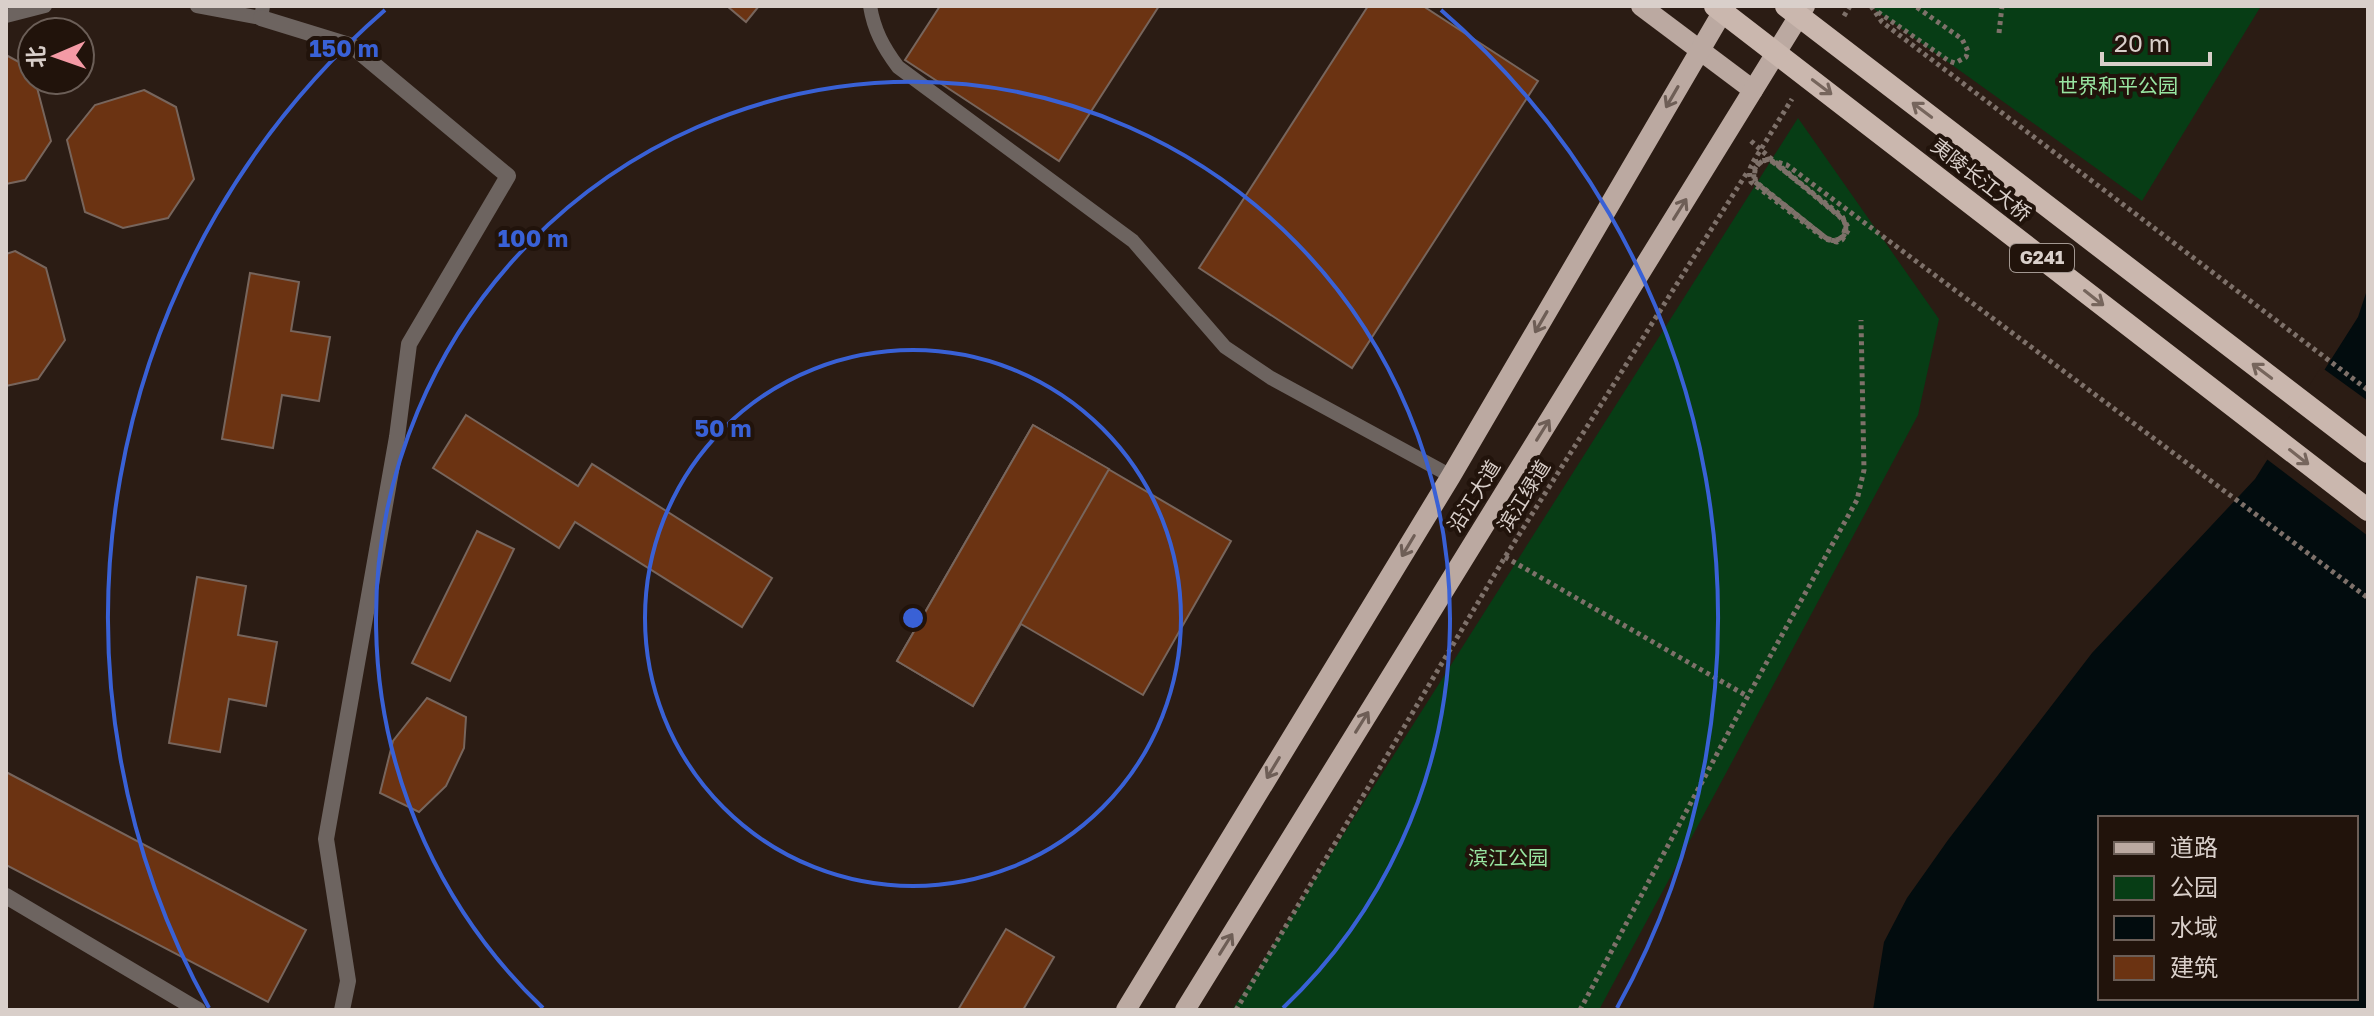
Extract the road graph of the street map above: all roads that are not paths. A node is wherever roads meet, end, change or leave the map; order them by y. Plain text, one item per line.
1 (45, 6) edge
2 (197, 6) edge
3 (870, 6) edge
4 (1641, 6) edge
5 (1715, 6) edge
6 (1726, 6) edge
7 (1786, 6) edge
8 (1805, 6) edge
9 (262, 12) edge
10 (6, 16) edge
11 (1699, 50) junction
12 (1753, 90) junction
13 (2368, 452) edge
14 (1451, 476) junction
15 (2368, 510) edge
16 (6, 896) edge
17 (198, 1010) edge
18 (342, 1010) edge
19 (1126, 1010) edge
20 (1185, 1010) edge

1 - 10 lane
2 - 9 lane
3 - 14 lane
4 - 11 main road
5 -> 15 highway, 夷陵长江大桥 / G241
6 - 11 main road, 沿江大道
13 -> 7 highway, 夷陵长江大桥 / G241
8 - 12 main road, 沿江大道
9 - 18 street
11 - 12 main road
11 -> 14 main road, 沿江大道
20 -> 12 main road, 沿江大道
14 -> 19 main road, 沿江大道
16 - 17 street

